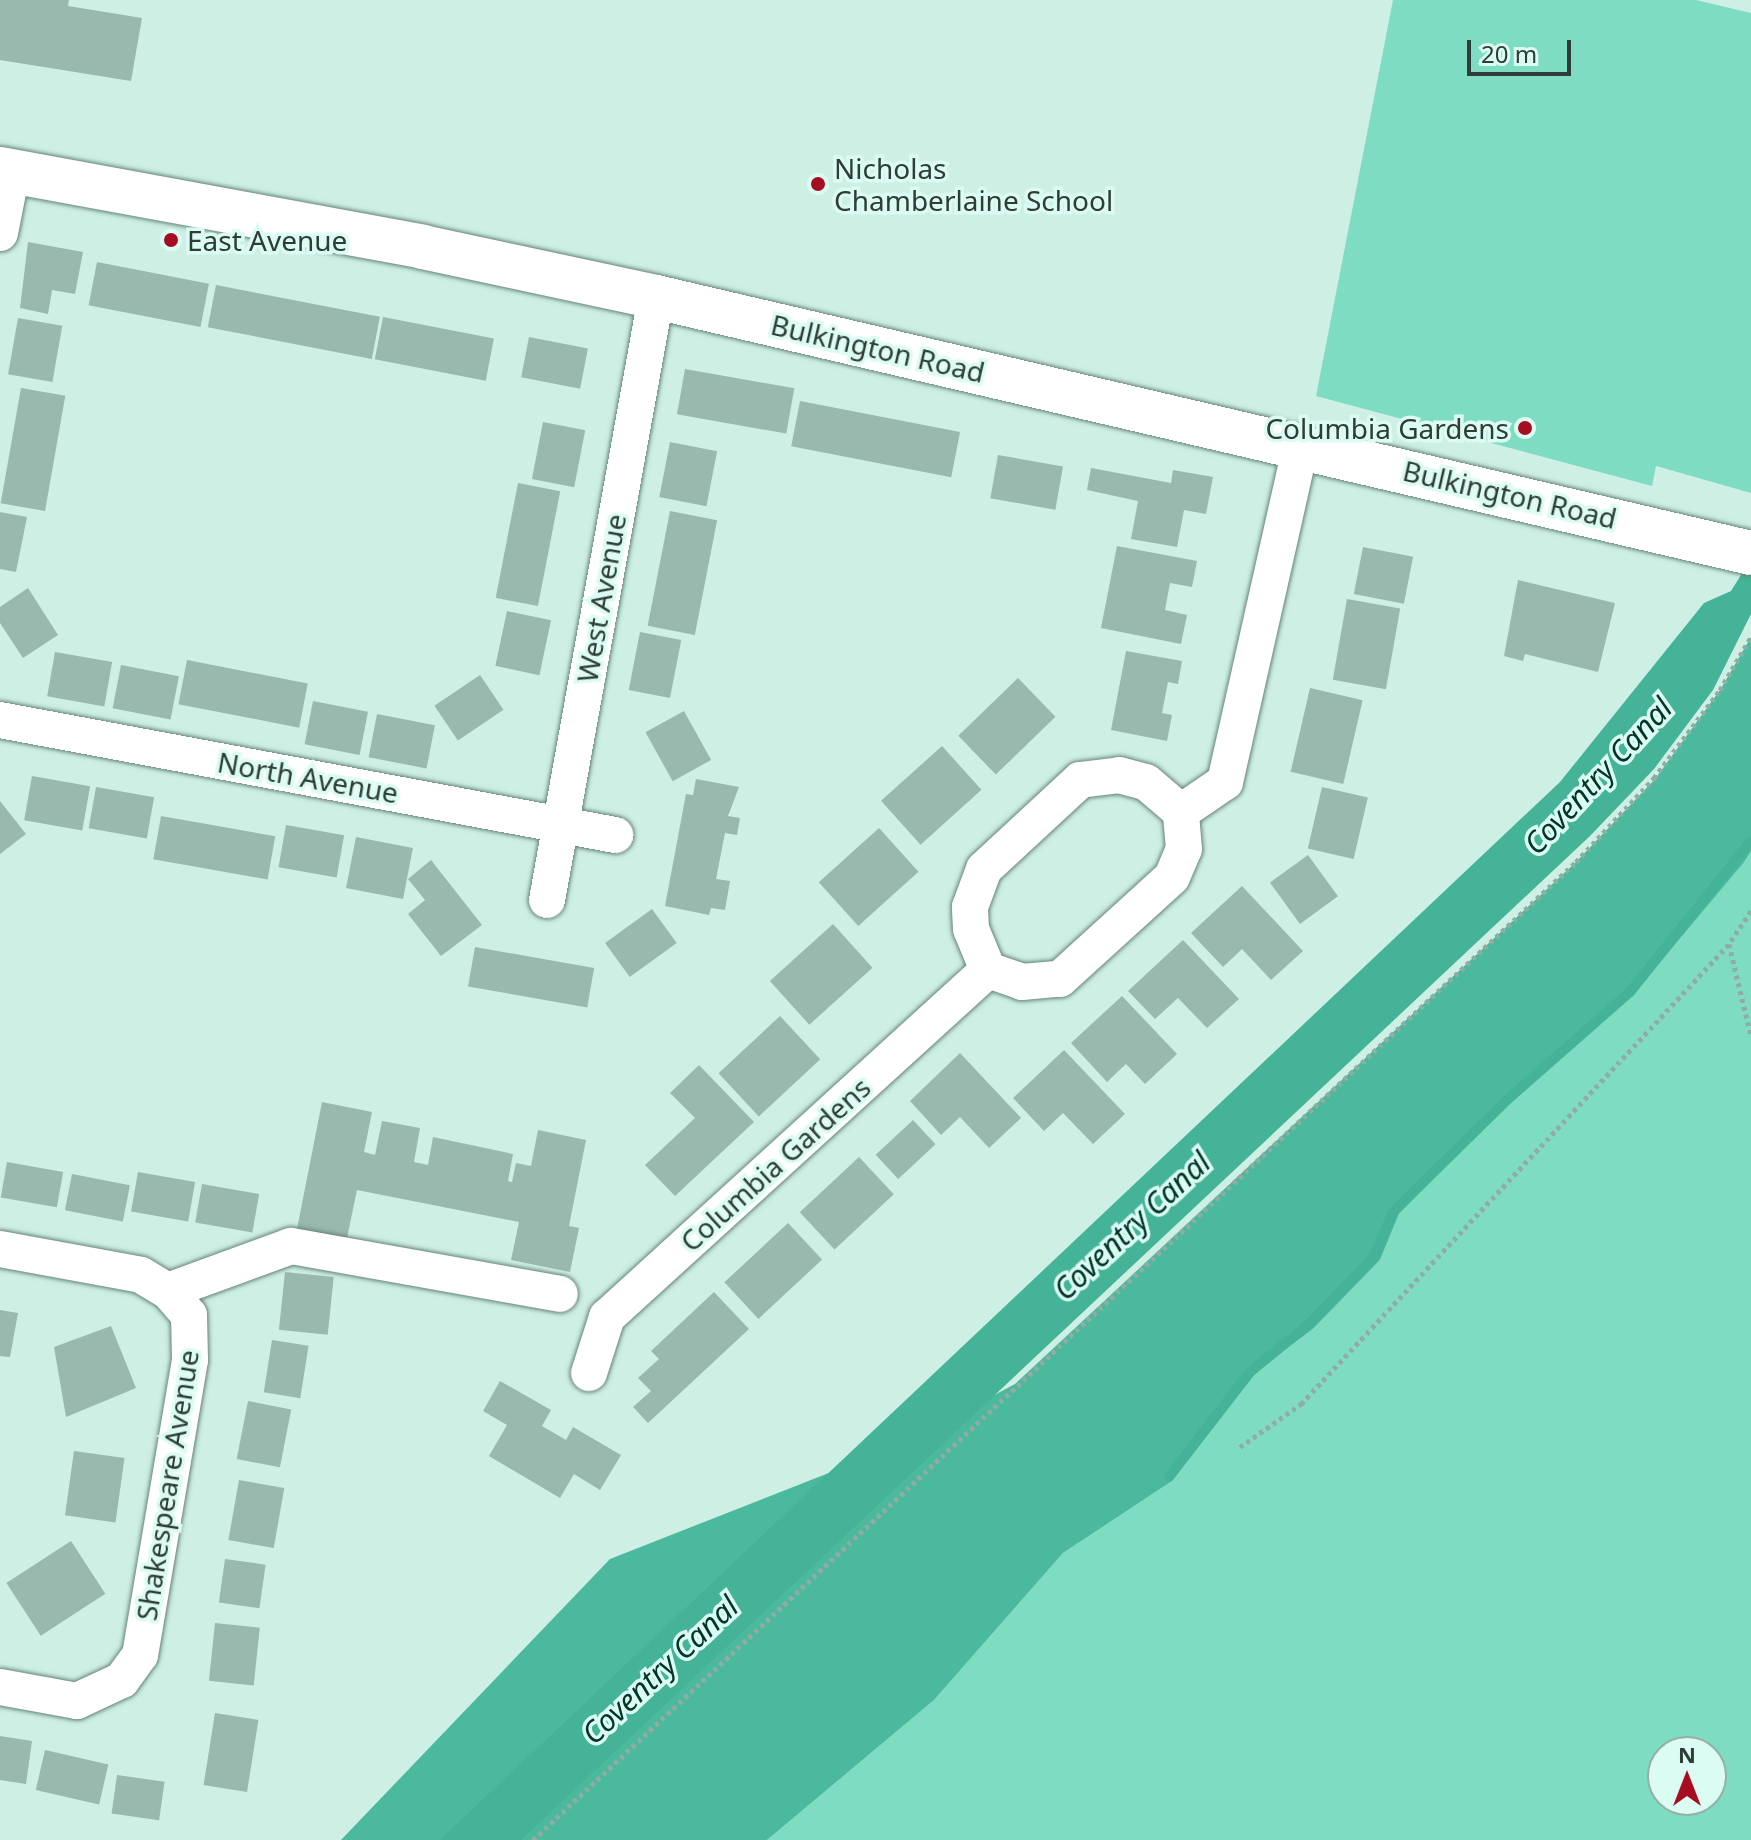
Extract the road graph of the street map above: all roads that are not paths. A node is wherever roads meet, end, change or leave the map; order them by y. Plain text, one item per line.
1 (6, 171) edge
2 (0, 233) edge
3 (656, 297) junction
4 (1301, 444) junction
5 (1733, 548) edge
6 (0, 720) edge
7 (1181, 812) junction
8 (561, 823) junction
9 (615, 835) dead end
10 (547, 900) dead end
11 (988, 970) junction
12 (0, 1249) edge
13 (168, 1291) junction
14 (560, 1294) dead end
15 (589, 1373) dead end
16 (0, 1687) edge

1 - 2 street
1 - 3 main road, Bulkington Road
3 - 4 main road, Bulkington Road
3 - 8 street, West Avenue
4 - 5 main road, Bulkington Road
4 - 7 street
6 - 8 street, North Avenue
7 - 11 street
7 - 11 street
8 - 9 street, North Avenue
8 - 10 street, West Avenue
11 - 15 street, Columbia Gardens
12 - 13 street
13 - 14 street
13 - 16 street, Shakespeare Avenue

